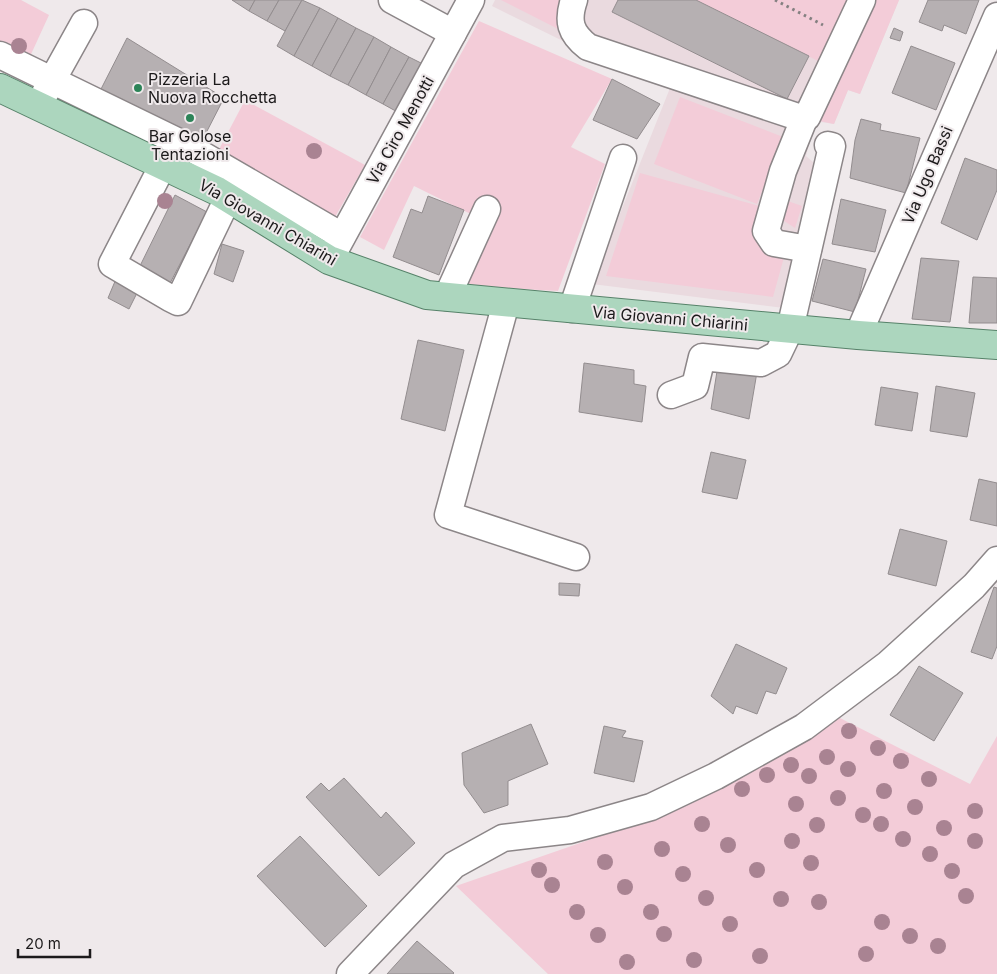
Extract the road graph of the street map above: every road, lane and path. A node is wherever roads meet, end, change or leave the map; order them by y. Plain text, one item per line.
1 (392, 0) edge
2 (471, 0) edge
3 (574, 0) edge
4 (775, 0) edge
5 (862, 0) edge
6 (997, 16) edge
7 (84, 24) dead end
8 (453, 33) junction
9 (845, 36) junction
10 (0, 55) edge
11 (53, 80) junction
12 (0, 88) edge
13 (38, 106) junction
14 (804, 119) junction
15 (828, 145) dead end
16 (624, 158) dead end
17 (163, 165) junction
18 (228, 198) junction
19 (487, 209) dead end
20 (342, 236) junction
21 (808, 249) junction
22 (329, 260) junction
23 (447, 297) junction
24 (506, 302) junction
25 (572, 309) junction
26 (790, 329) junction
27 (858, 335) junction
28 (997, 345) edge
29 (671, 395) dead end
30 (576, 557) dead end
31 (997, 560) edge
32 (350, 974) edge

1 - 8 street
2 - 8 street, Via Ciro Menotti
3 - 14 street
4 - 9 path
5 - 9 street
6 - 27 street, Via Ugo Bassi
7 - 11 street
8 - 20 street, Via Ciro Menotti
9 - 14 street
10 - 11 street
11 - 13 street
11 - 20 street
12 - 13 main road, Via Giovanni Chiarini
13 - 17 main road, Via Giovanni Chiarini
14 - 21 street
15 - 21 street
16 - 25 street
17 - 18 main road, Via Giovanni Chiarini
17 - 18 street
18 - 22 main road, Via Giovanni Chiarini
19 - 23 street
20 - 22 street, Via Ciro Menotti
21 - 26 street
22 - 23 main road, Via Giovanni Chiarini
23 - 24 main road, Via Giovanni Chiarini
24 - 25 main road, Via Giovanni Chiarini
24 - 30 street
25 - 26 main road, Via Giovanni Chiarini
26 - 27 main road, Via Giovanni Chiarini
26 - 29 street
27 - 28 main road, Via Giovanni Chiarini
31 - 32 street

